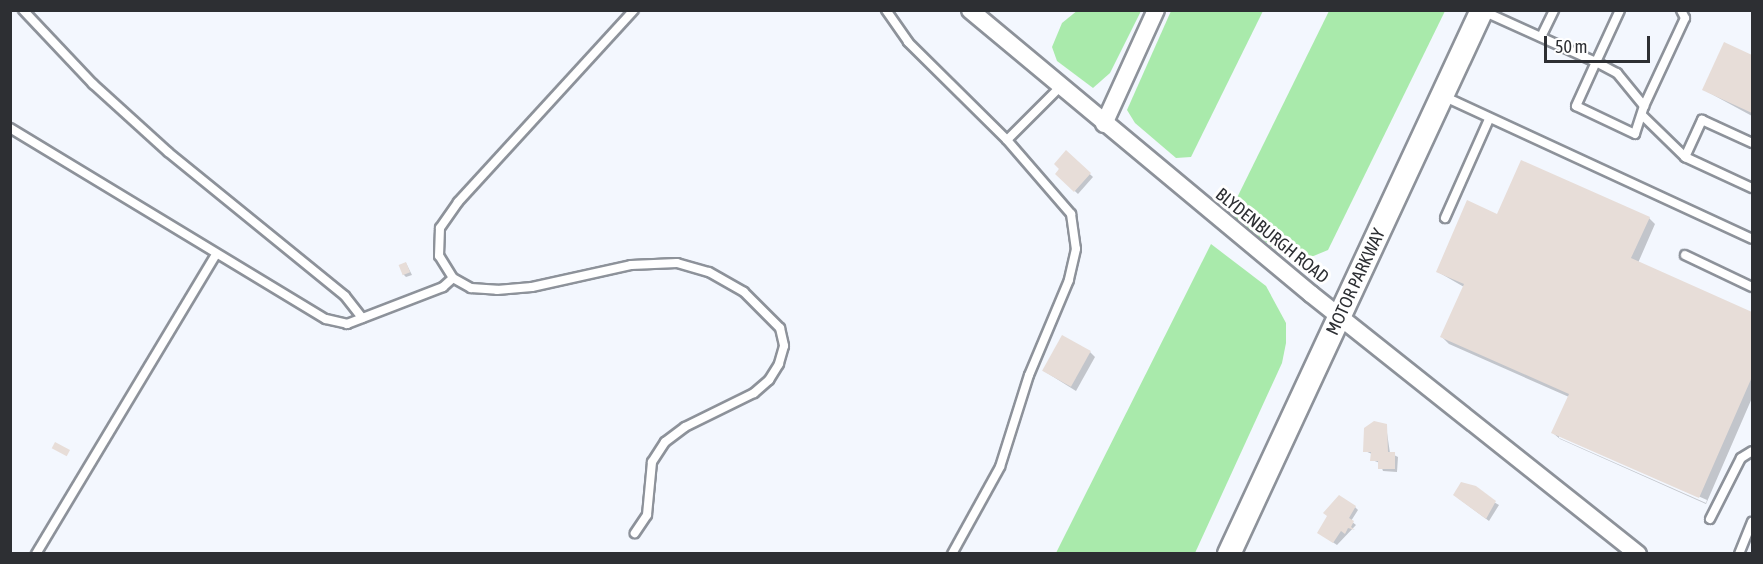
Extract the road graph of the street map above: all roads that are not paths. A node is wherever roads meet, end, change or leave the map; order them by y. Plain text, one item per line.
1 (23, 10) edge
2 (633, 10) edge
3 (886, 10) edge
4 (970, 10) edge
5 (1156, 10) edge
6 (1482, 10) edge
7 (1554, 10) edge
8 (1620, 10) edge
9 (1682, 10) edge
10 (1541, 37) junction
11 (1596, 62) junction
12 (1060, 87) junction
13 (1443, 96) junction
14 (1644, 106) junction
15 (1643, 116) junction
16 (1488, 119) junction
17 (1104, 124) junction
18 (10, 128) edge
19 (1007, 140) junction
20 (1752, 143) edge
21 (1685, 157) junction
22 (1752, 188) edge
23 (1445, 218) dead end
24 (1752, 239) edge
25 (216, 254) junction
26 (1684, 255) dead end
27 (453, 278) junction
28 (1752, 287) edge
29 (1340, 315) junction
30 (362, 318) junction
31 (1752, 451) edge
32 (1710, 519) dead end
33 (1752, 521) edge
34 (635, 532) dead end
35 (1620, 548) edge
36 (36, 554) edge
37 (952, 554) edge
38 (1229, 554) edge
39 (1638, 554) edge
40 (1739, 554) edge

1 - 30 lane
2 - 27 lane
3 - 19 lane
4 - 12 street, BLYDENBURGH ROAD
5 - 17 street
6 - 10 lane
6 - 13 main road, MOTOR PARKWAY
7 - 10 lane
8 - 11 lane
9 - 14 lane
10 - 11 lane
11 - 14 lane
11 - 15 lane
12 - 17 street, BLYDENBURGH ROAD
12 - 19 lane
13 - 16 lane
13 - 29 main road, MOTOR PARKWAY
14 - 15 lane
15 - 21 lane
16 - 23 lane
16 - 24 lane
17 - 29 street, BLYDENBURGH ROAD
18 - 25 lane
19 - 37 lane
20 - 21 lane
21 - 22 lane
25 - 30 lane
25 - 36 lane
26 - 28 lane
27 - 30 lane
27 - 34 lane
29 - 35 street, BLYDENBURGH ROAD
29 - 38 main road, MOTOR PARKWAY
31 - 32 lane
33 - 40 lane
35 - 39 street, BLYDENBURGH ROAD

